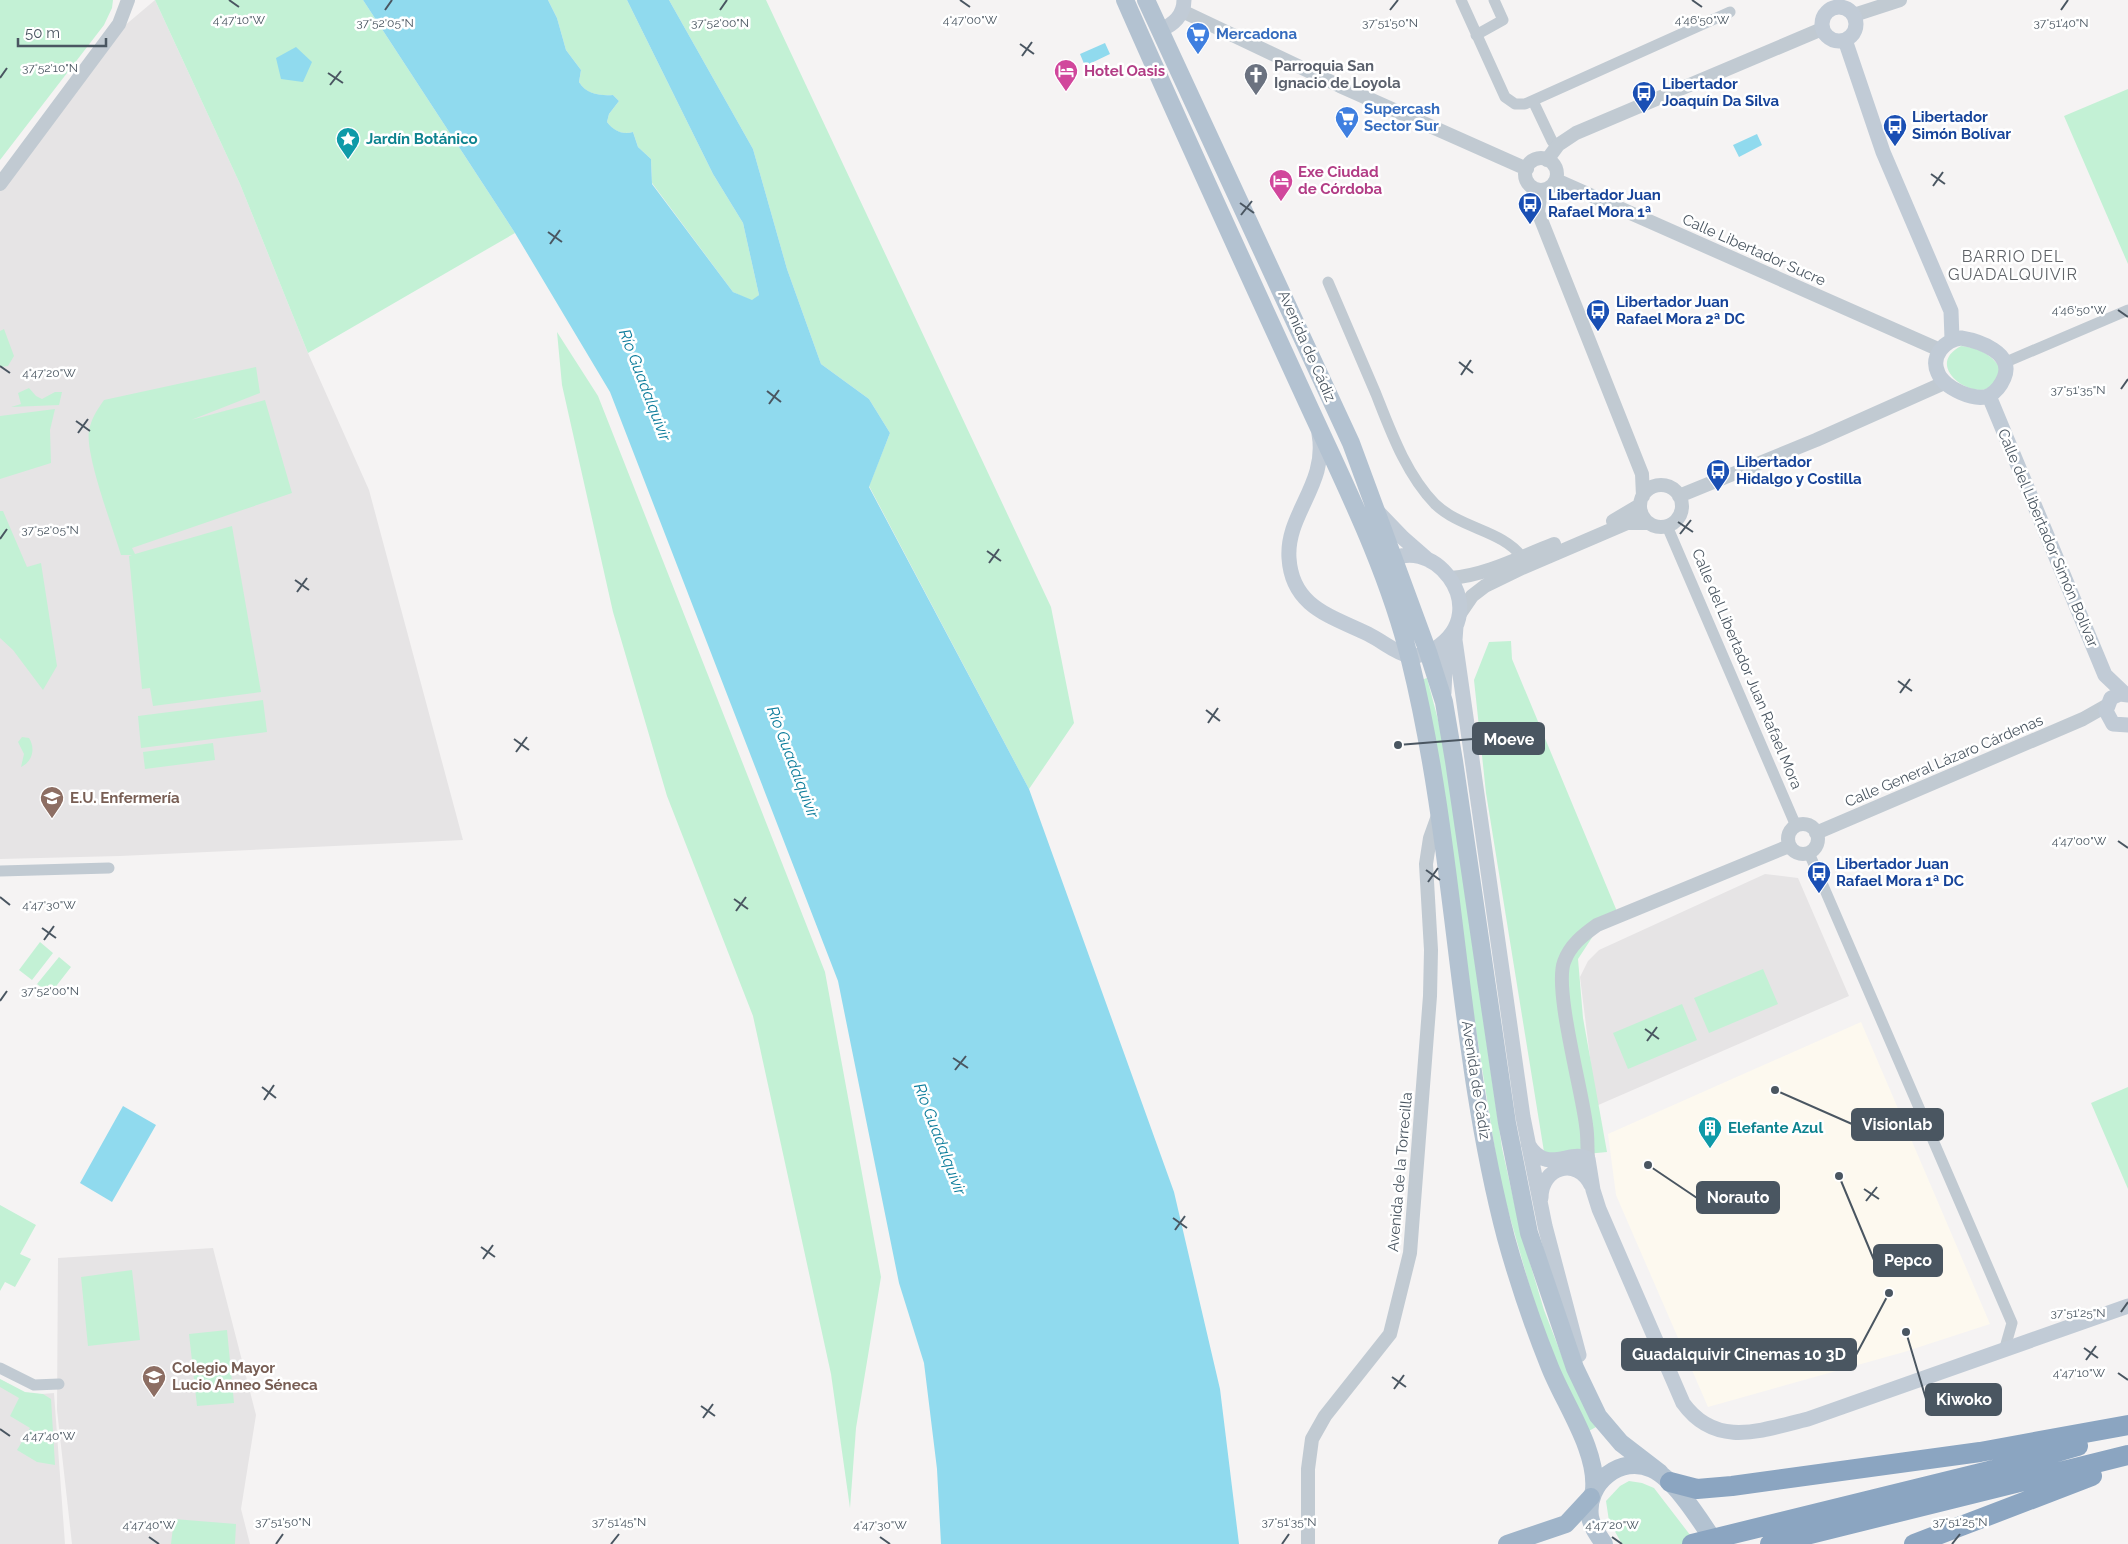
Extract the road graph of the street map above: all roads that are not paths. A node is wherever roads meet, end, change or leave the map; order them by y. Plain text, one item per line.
1 (128, 0) edge
2 (1125, 0) edge
3 (1135, 0) edge
4 (1146, 0) edge
5 (1461, 0) edge
6 (1494, 0) edge
7 (1900, 0) edge
8 (1825, 5) edge
9 (1183, 6) edge
10 (1730, 12) dead end
11 (1854, 15) junction
12 (1822, 28) junction
13 (1160, 30) junction
14 (1476, 34) junction
15 (1845, 40) junction
16 (1533, 101) junction
17 (1557, 146) junction
18 (1547, 160) junction
19 (1526, 169) junction
20 (1556, 180) junction
21 (0, 184) edge
22 (1541, 190) junction
23 (1328, 282) dead end
24 (2128, 310) edge
25 (1952, 339) junction
26 (1940, 350) junction
27 (2006, 362) junction
28 (1944, 383) junction
29 (1988, 396) junction
30 (1318, 426) junction
31 (1642, 474) junction
32 (1660, 485) junction
33 (1679, 496) junction
34 (1641, 500) junction
35 (1377, 511) junction
36 (1649, 523) junction
37 (1667, 526) junction
38 (1522, 557) junction
39 (1395, 558) junction
40 (1428, 560) junction
41 (1382, 571) junction
42 (1451, 578) junction
43 (1457, 620) junction
44 (1446, 640) junction
45 (1428, 652) junction
46 (1410, 657) junction
47 (2108, 678) junction
48 (2127, 694) edge
49 (1444, 702) junction
50 (2116, 719) edge
51 (1439, 813) junction
52 (1796, 826) junction
53 (1816, 833) junction
54 (1789, 846) junction
55 (1809, 853) junction
56 (1468, 864) junction
57 (108, 868) dead end
58 (0, 871) edge
59 (1497, 934) junction
60 (1584, 1115) junction
61 (1528, 1144) junction
62 (1588, 1160) junction
63 (1570, 1163) junction
64 (1593, 1190) junction
65 (1541, 1207) junction
66 (2128, 1306) edge
67 (2004, 1351) junction
68 (0, 1368) edge
69 (59, 1384) dead end
70 (1598, 1416) junction
71 (2128, 1425) edge
72 (2128, 1431) edge
73 (2128, 1456) edge
74 (2128, 1463) edge
75 (1665, 1477) junction
76 (1593, 1493) junction
77 (1308, 1544) edge
78 (1507, 1544) edge
79 (1604, 1544) edge
80 (1692, 1544) edge
81 (1716, 1544) edge
82 (1770, 1544) edge
83 (1914, 1544) edge

1 - 21 street
2 - 30 main road, Avenida de Cádiz
3 - 13 main road
4 - 13 main road, Avenida de Cádiz
5 - 14 street
6 - 14 street
7 - 11 street
8 - 11 main road
8 - 12 main road
9 - 13 main road
9 - 19 street
10 - 16 street
11 - 15 main road
12 - 15 main road
12 - 17 street
13 - 35 main road, Avenida de Cádiz
14 - 16 street
15 - 25 main road
16 - 17 street
17 - 18 street
18 - 19 street
18 - 20 street
19 - 22 street
20 - 22 street
20 - 26 street, Calle Libertador Sucre
22 - 31 street
23 - 38 street
24 - 27 street
25 - 26 main road
25 - 27 main road
26 - 28 main road
27 - 29 main road
28 - 29 main road
28 - 33 street
29 - 47 main road, Calle del Libertador Simón Bolivar
30 - 41 main road, Avenida de Cádiz
30 - 46 main road, Avenida de Cádiz
31 - 32 street
31 - 34 street
32 - 33 street
32 - 34 street
33 - 37 street
34 - 36 street
34 - 38 street
35 - 39 main road, Avenida de Cádiz
35 - 40 main road
36 - 37 street
36 - 43 street
37 - 52 street, Calle del Libertador Juan Rafael Mora
38 - 42 street
39 - 40 main road
39 - 41 main road
39 - 45 main road, Avenida de Cádiz
40 - 42 main road
41 - 46 main road, Avenida de Cádiz
42 - 43 main road, Avenida de Cádiz
43 - 44 main road
43 - 59 main road, Avenida de Cádiz
44 - 45 main road
44 - 49 main road, Avenida de Cádiz
45 - 46 main road
45 - 49 main road, Avenida de Cádiz
46 - 51 main road, Avenida de Cádiz
47 - 48 main road, Calle del Libertador Simón Bolivar
47 - 50 main road, Calle del Libertador Simón Bolivar
48 - 50 main road
49 - 56 main road, Avenida de Cádiz
50 - 53 street, Calle General Lázaro Cárdenas
51 - 76 main road, Avenida de Cádiz
51 - 77 street, Avenida de la Torrecilla
52 - 53 street
52 - 54 street
53 - 55 street
54 - 55 street
54 - 60 street
55 - 67 street
56 - 59 main road, Avenida de Cádiz
56 - 70 main road, Avenida de Cádiz
57 - 58 street
59 - 61 main road, Avenida de Cádiz
60 - 62 street
60 - 63 street
61 - 63 main road
61 - 65 main road, Avenida de Cádiz
62 - 63 main road
62 - 64 main road
63 - 64 main road
63 - 65 main road
64 - 67 main road
65 - 70 main road, Avenida de Cádiz
66 - 67 main road
68 - 69 street
70 - 75 main road, Avenida de Cádiz
71 - 75 highway
72 - 80 highway
73 - 82 highway
74 - 83 highway
75 - 76 main road
75 - 81 main road, Avenida de Cádiz
76 - 78 highway
76 - 79 main road, Avenida de Cádiz

